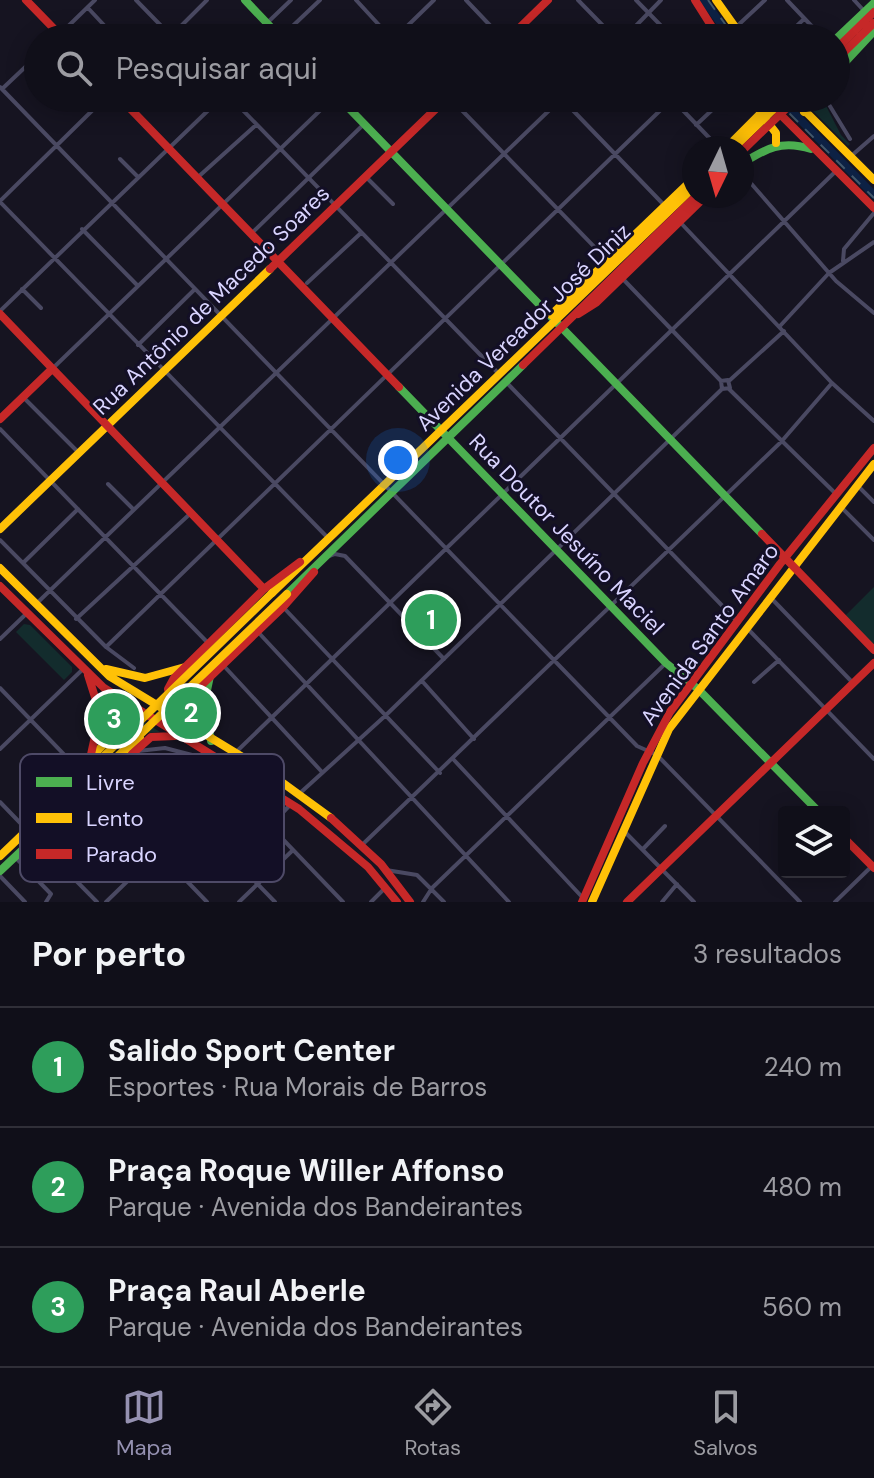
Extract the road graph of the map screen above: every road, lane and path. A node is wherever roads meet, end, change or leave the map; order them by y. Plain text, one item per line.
1 (95, 0) edge
2 (136, 0) edge
3 (207, 0) edge
4 (245, 0) edge
5 (291, 0) edge
6 (320, 0) edge
7 (356, 0) edge
8 (434, 0) edge
9 (466, 0) edge
10 (548, 0) edge
11 (578, 0) edge
12 (636, 0) edge
13 (661, 0) edge
14 (695, 0) edge
15 (716, 0) edge
16 (765, 0) edge
17 (787, 0) edge
18 (854, 0) edge
19 (32, 2) edge
20 (874, 3) edge
21 (88, 8) junction
22 (649, 13) junction
23 (871, 16) edge
24 (804, 19) junction
25 (267, 23) joint
26 (49, 24) edge
27 (72, 24) edge
28 (103, 24) edge
29 (159, 24) edge
30 (184, 24) edge
31 (295, 24) edge
32 (379, 24) edge
33 (408, 24) edge
34 (489, 24) edge
35 (523, 24) edge
36 (601, 24) edge
37 (638, 24) edge
38 (660, 24) edge
39 (710, 24) edge
40 (732, 24) edge
41 (739, 24) edge
42 (799, 24) edge
43 (809, 24) edge
44 (850, 30) edge
45 (866, 30) edge
46 (850, 46) edge
47 (850, 52) edge
48 (24, 68) edge
49 (1, 89) edge
50 (91, 112) edge
51 (133, 112) edge
52 (206, 112) edge
53 (244, 112) edge
54 (320, 112) edge
55 (351, 112) edge
56 (433, 112) edge
57 (462, 112) edge
58 (546, 112) edge
59 (574, 112) edge
60 (658, 112) edge
61 (684, 112) edge
62 (710, 112) edge
63 (762, 112) edge
64 (771, 112) edge
65 (778, 112) edge
66 (780, 112) edge
67 (804, 112) edge
68 (834, 112) edge
69 (760, 116) junction
70 (364, 124) junction
71 (256, 125) junction
72 (696, 125) junction
73 (707, 136) edge
74 (739, 136) edge
75 (746, 136) edge
76 (874, 136) edge
77 (754, 139) edge
78 (850, 139) dead end
79 (776, 143) junction
80 (57, 146) junction
81 (168, 148) junction
82 (279, 149) junction
83 (814, 150) junction
84 (391, 152) junction
85 (504, 153) junction
86 (615, 155) junction
87 (754, 157) edge
88 (850, 157) junction
89 (120, 159) dead end
90 (836, 171) junction
91 (365, 176) junction
92 (138, 177) junction
93 (197, 178) junction
94 (307, 178) junction
95 (874, 180) edge
96 (754, 187) edge
97 (682, 190) edge
98 (682, 199) edge
99 (112, 201) junction
100 (0, 202) edge
101 (222, 204) junction
102 (393, 204) dead end
103 (334, 206) junction
104 (665, 206) junction
105 (447, 208) junction
106 (684, 208) edge
107 (693, 208) edge
108 (557, 210) junction
109 (874, 210) edge
110 (679, 221) junction
111 (784, 221) junction
112 (868, 222) junction
113 (874, 227) edge
114 (82, 229) junction
115 (361, 233) junction
116 (251, 234) junction
117 (874, 242) edge
118 (53, 257) junction
119 (167, 258) junction
120 (277, 261) junction
121 (608, 261) junction
122 (843, 261) junction
123 (391, 264) junction
124 (502, 265) junction
125 (729, 273) junction
126 (829, 273) junction
127 (622, 277) junction
128 (307, 283) dead end
129 (138, 286) junction
130 (22, 289) junction
131 (194, 290) junction
132 (41, 308) dead end
133 (0, 312) edge
134 (874, 313) edge
135 (108, 314) junction
136 (578, 314) junction
137 (219, 316) junction
138 (333, 319) junction
139 (444, 320) junction
140 (557, 322) junction
141 (672, 327) junction
142 (782, 328) junction
143 (138, 345) junction
144 (52, 369) junction
145 (163, 371) junction
146 (386, 373) junction
147 (277, 374) junction
148 (499, 374) junction
149 (721, 381) junction
150 (729, 381) junction
151 (615, 382) junction
152 (507, 383) junction
153 (832, 383) junction
154 (722, 389) junction
155 (729, 389) junction
156 (23, 397) junction
157 (0, 419) edge
158 (874, 421) edge
159 (107, 426) junction
160 (220, 427) junction
161 (329, 428) junction
162 (0, 429) edge
163 (441, 430) junction
164 (559, 437) junction
165 (450, 439) junction
166 (669, 439) junction
167 (781, 442) junction
168 (874, 448) edge
169 (79, 453) junction
170 (874, 464) edge
171 (51, 481) junction
172 (163, 481) junction
173 (108, 484) dead end
174 (274, 485) junction
175 (385, 485) junction
176 (857, 485) junction
177 (393, 493) junction
178 (502, 493) junction
179 (614, 494) junction
180 (836, 494) junction
181 (726, 496) junction
182 (874, 502) edge
183 (840, 506) junction
184 (78, 509) junction
185 (133, 509) junction
186 (192, 512) junction
187 (0, 529) edge
188 (104, 537) junction
189 (328, 539) junction
190 (0, 540) edge
191 (218, 540) junction
192 (874, 540) edge
193 (446, 546) junction
194 (557, 549) junction
195 (668, 551) junction
196 (786, 558) junction
197 (322, 561) junction
198 (23, 563) junction
199 (132, 567) junction
200 (794, 567) junction
201 (0, 568) edge
202 (0, 586) edge
203 (49, 591) junction
204 (268, 591) junction
205 (160, 594) junction
206 (771, 598) junction
207 (388, 602) junction
208 (36, 604) junction
209 (500, 604) junction
210 (612, 606) junction
211 (283, 607) junction
212 (28, 613) junction
213 (76, 619) junction
214 (737, 621) junction
215 (747, 628) junction
216 (258, 632) junction
217 (0, 639) edge
218 (208, 643) junction
219 (106, 647) junction
220 (874, 650) edge
221 (88, 659) junction
222 (444, 659) junction
223 (332, 660) junction
224 (779, 660) junction
225 (555, 661) junction
226 (666, 663) junction
227 (874, 663) edge
228 (223, 665) junction
229 (185, 667) junction
230 (134, 668) dead end
231 (85, 671) junction
232 (210, 676) junction
233 (422, 681) junction
234 (754, 682) dead end
235 (307, 683) junction
236 (853, 683) junction
237 (0, 688) edge
238 (690, 688) junction
239 (826, 710) junction
240 (271, 716) junction
241 (385, 716) junction
242 (609, 717) junction
243 (31, 720) junction
244 (181, 737) junction
245 (474, 739) junction
246 (359, 740) junction
247 (211, 741) junction
248 (0, 749) edge
249 (134, 753) junction
250 (64, 754) edge
251 (91, 754) edge
252 (95, 754) edge
253 (111, 754) edge
254 (115, 754) edge
255 (187, 754) edge
256 (208, 754) edge
257 (234, 754) joint
258 (652, 754) junction
259 (874, 759) edge
260 (454, 760) junction
261 (772, 762) junction
262 (322, 773) junction
263 (440, 773) junction
264 (284, 785) edge
265 (298, 794) junction
266 (412, 798) junction
267 (284, 801) edge
268 (0, 802) edge
269 (290, 805) junction
270 (813, 806) edge
271 (284, 811) edge
272 (716, 815) junction
273 (508, 817) junction
274 (20, 823) edge
275 (665, 826) dead end
276 (624, 831) junction
277 (20, 837) edge
278 (284, 841) edge
279 (363, 844) junction
280 (850, 844) edge
281 (643, 849) junction
282 (293, 850) junction
283 (20, 852) edge
284 (0, 856) edge
285 (468, 856) junction
286 (15, 857) junction
287 (284, 859) edge
288 (20, 862) edge
289 (873, 866) edge
290 (661, 868) junction
291 (386, 870) junction
292 (0, 874) edge
293 (39, 882) edge
294 (78, 882) edge
295 (126, 882) edge
296 (188, 882) edge
297 (258, 884) joint
298 (677, 884) junction
299 (432, 888) junction
300 (383, 890) dead end
301 (586, 901) edge
302 (25, 902) edge
303 (46, 902) edge
304 (97, 902) edge
305 (106, 902) edge
306 (207, 902) edge
307 (239, 902) edge
308 (275, 902) edge
309 (343, 902) edge
310 (371, 902) edge
311 (397, 902) edge
312 (410, 902) edge
313 (423, 902) edge
314 (444, 902) edge
315 (509, 902) edge
316 (627, 902) edge
317 (662, 902) edge
318 (694, 902) edge
319 (800, 902) edge
320 (835, 902) edge

1 - 21 street
2 - 29 street
3 - 30 street
4 - 25 main road
5 - 25 street
6 - 31 street
7 - 32 street
8 - 33 street
9 - 34 street
10 - 35 main road
11 - 36 street
12 - 22 street
13 - 22 street
14 - 39 main road
15 - 40 main road
16 - 41 street
17 - 24 street
18 - 23 street
19 - 26 main road
20 - 23 main road
21 - 27 street
21 - 28 street
22 - 37 street
22 - 38 street
23 - 44 main road
23 - 45 main road
24 - 42 street
24 - 43 street
45 - 46 main road
45 - 47 main road
48 - 49 street
49 - 80 street
50 - 80 street
51 - 81 main road, Rua Doutor Jesuíno Maciel
52 - 81 street
53 - 71 street
54 - 82 street
55 - 70 main road
56 - 84 main road, Rua Antônio de Macedo Soares
57 - 85 street
58 - 85 street
59 - 86 street
60 - 86 street
61 - 72 street
62 - 72 street
63 - 69 main road
64 - 75 main road, bridge
65 - 83 main road
66 - 77 main road, bridge
67 - 88 main road
68 - 78 street
69 - 74 main road
69 - 79 main road
70 - 84 main road
70 - 94 street
71 - 82 street
71 - 93 street
72 - 73 street
76 - 88 street
79 - 83 main road
79 - 87 main road
80 - 99 street
80 - 100 street
81 - 92 street
81 - 93 main road, Rua Doutor Jesuíno Maciel
82 - 94 street
82 - 101 street
83 - 90 main road
84 - 91 main road, Rua Antônio de Macedo Soares
84 - 105 main road
85 - 105 street
85 - 108 street
86 - 104 street
86 - 108 street
88 - 95 main road
89 - 92 street
90 - 109 main road
90 - 111 street
91 - 102 street
91 - 103 main road, Rua Antônio de Macedo Soares
92 - 99 street
93 - 101 main road, Rua Doutor Jesuíno Maciel
94 - 103 street
94 - 116 street
96 - 111 street
97 - 104 main road, Avenida Vereador José Diniz
98 - 140 main road, Avenida Vereador José Diniz
99 - 114 street
99 - 119 street
100 - 118 street
101 - 116 main road, Rua Doutor Jesuíno Maciel
101 - 119 street
103 - 115 street
103 - 120 main road, Rua Antônio de Macedo Soares
104 - 121 main road, Avenida Vereador José Diniz
105 - 123 street
105 - 124 main road
106 - 136 main road, Avenida Vereador José Diniz
107 - 110 main road, Avenida Vereador José Diniz
108 - 121 street
108 - 124 street
109 - 112 street
110 - 125 street
110 - 127 main road, Avenida Vereador José Diniz
111 - 125 street
111 - 126 street
112 - 113 street
112 - 122 street
114 - 118 street
114 - 129 street
115 - 123 street
115 - 128 street
116 - 120 main road, Rua Doutor Jesuíno Maciel
117 - 122 street
118 - 130 street
118 - 135 street
119 - 129 street
119 - 131 street
120 - 137 main road, Rua Antônio de Macedo Soares
120 - 138 main road, Rua Doutor Jesuíno Maciel
121 - 140 main road, Avenida Vereador José Diniz
122 - 126 street
123 - 138 street
123 - 139 street
124 - 139 street
124 - 140 main road
125 - 141 street
125 - 142 street
126 - 134 street
126 - 142 street
127 - 136 main road, Avenida Vereador José Diniz
127 - 141 street
129 - 135 street
130 - 132 street
130 - 133 street
131 - 137 street
131 - 143 street
133 - 144 main road
135 - 143 street
135 - 144 street
136 - 140 main road, Avenida Vereador José Diniz
137 - 145 main road, Rua Antônio de Macedo Soares
137 - 147 street
138 - 146 main road, Rua Doutor Jesuíno Maciel
138 - 147 street
139 - 146 street
139 - 148 street
140 - 148 main road, Avenida Vereador José Diniz
140 - 151 main road
140 - 152 main road, Avenida Vereador José Diniz
141 - 149 street
141 - 151 street
142 - 150 street
142 - 153 street
143 - 145 street
144 - 156 main road
144 - 159 main road
145 - 159 main road, Rua Antônio de Macedo Soares
145 - 160 street
146 - 161 street
146 - 163 main road, Rua Doutor Jesuíno Maciel
147 - 160 street
147 - 161 street
148 - 163 main road, Avenida Vereador José Diniz
149 - 150 street
149 - 154 street
150 - 155 street
151 - 164 street
151 - 166 main road
152 - 164 street
152 - 165 main road, Avenida Vereador José Diniz
153 - 158 street
153 - 167 street
154 - 155 street
154 - 166 street
155 - 167 street
156 - 157 main road
156 - 169 street
159 - 169 main road, Rua Antônio de Macedo Soares
159 - 172 main road
160 - 172 street
160 - 174 street
161 - 174 street
161 - 175 street
162 - 171 street
163 - 165 main road, Rua Doutor Jesuíno Maciel
163 - 175 main road, Avenida Vereador José Diniz
164 - 178 street
164 - 179 street
165 - 177 main road, Avenida Vereador José Diniz
165 - 178 main road, Rua Doutor Jesuíno Maciel
166 - 179 street
166 - 181 main road
167 - 180 street
167 - 181 street
168 - 180 main road, Avenida Santo Amaro
169 - 171 main road, Rua Antônio de Macedo Soares
170 - 176 main road, Avenida Santo Amaro
171 - 184 street
171 - 187 main road, Rua Antônio de Macedo Soares
172 - 185 street
172 - 186 main road
173 - 185 street
174 - 189 street
174 - 191 street
175 - 177 street
175 - 189 main road, Avenida Vereador José Diniz
176 - 182 street
176 - 183 main road, Avenida Santo Amaro
177 - 193 street
177 - 197 main road, Avenida Vereador José Diniz
178 - 193 street
178 - 194 main road, Rua Doutor Jesuíno Maciel
179 - 194 street
179 - 195 street
180 - 196 main road, Avenida Santo Amaro
181 - 195 street
181 - 196 main road
183 - 192 street
183 - 200 main road, Avenida Santo Amaro
184 - 188 street
184 - 198 street
185 - 188 street
186 - 191 main road
186 - 199 street
188 - 199 street
188 - 203 street
189 - 204 main road, Avenida Vereador José Diniz
190 - 198 street
191 - 204 main road
191 - 205 street
193 - 207 street
193 - 209 street
194 - 209 street
194 - 210 main road, Rua Doutor Jesuíno Maciel
195 - 210 street
195 - 214 street
196 - 200 main road
196 - 214 main road, Avenida Santo Amaro
197 - 207 street
197 - 211 main road
197 - 254 main road, Avenida Vereador José Diniz, bridge
198 - 203 street
199 - 205 street
199 - 213 street
200 - 206 main road, Avenida Santo Amaro
200 - 220 main road
201 - 208 main road
202 - 212 main road
203 - 208 street
203 - 213 street
204 - 218 main road
204 - 253 main road, bridge
205 - 218 street
205 - 219 street
206 - 215 main road, Avenida Santo Amaro
206 - 236 street
207 - 222 street
207 - 223 street
208 - 221 main road
209 - 222 street
209 - 225 street
210 - 225 street
210 - 226 main road, Rua Doutor Jesuíno Maciel
211 - 216 main road
211 - 223 street
212 - 217 street
212 - 231 main road
213 - 219 street
214 - 238 main road, Avenida Santo Amaro
215 - 224 street
215 - 238 main road, Avenida Santo Amaro
216 - 228 main road
216 - 235 street
218 - 229 main road
219 - 230 street
221 - 229 main road
221 - 247 main road
222 - 233 street
223 - 235 street
223 - 241 street
224 - 234 street
224 - 239 street
225 - 242 street
225 - 245 street
226 - 238 main road, Rua Doutor Jesuíno Maciel
226 - 242 street
227 - 236 main road
228 - 232 main road
228 - 240 street
229 - 232 main road
231 - 243 street
231 - 244 main road
231 - 251 main road
232 - 247 main road
233 - 241 street
233 - 245 street
235 - 240 street
235 - 246 street
236 - 239 main road
237 - 243 street
238 - 258 main road, Avenida Santo Amaro
238 - 261 main road, Rua Doutor Jesuíno Maciel
239 - 259 street
239 - 261 main road
240 - 257 street
240 - 262 street
241 - 246 street
241 - 263 street
242 - 258 street
242 - 273 street
243 - 248 street
243 - 250 street
244 - 249 main road
244 - 256 main road
245 - 260 street
246 - 262 street
246 - 266 street
247 - 257 main road
249 - 252 main road
249 - 255 street
258 - 272 street
258 - 276 main road, Avenida Santo Amaro
258 - 301 main road, Avenida Santo Amaro
260 - 263 street
260 - 273 street
261 - 270 main road, Rua Doutor Jesuíno Maciel
261 - 272 main road
262 - 265 street
263 - 266 street
264 - 265 main road
265 - 279 main road
266 - 279 street
266 - 285 street
267 - 269 main road
268 - 274 street
269 - 271 street
269 - 311 main road
272 - 290 main road
272 - 319 street
273 - 285 street
273 - 301 street
275 - 281 street
276 - 281 street
276 - 301 main road, Avenida Santo Amaro
277 - 284 main road
278 - 282 street
279 - 291 main road
280 - 289 main road
281 - 290 street
282 - 287 street
282 - 309 street
283 - 286 main road
285 - 299 street
285 - 315 street
286 - 288 street
286 - 292 main road
289 - 320 street
290 - 298 street
290 - 316 main road
291 - 299 street
291 - 312 main road
292 - 302 street
293 - 303 street
294 - 304 street
295 - 305 street
296 - 306 street
297 - 307 street
297 - 308 street
298 - 317 street
298 - 318 street
299 - 313 street
299 - 314 street
300 - 310 street

